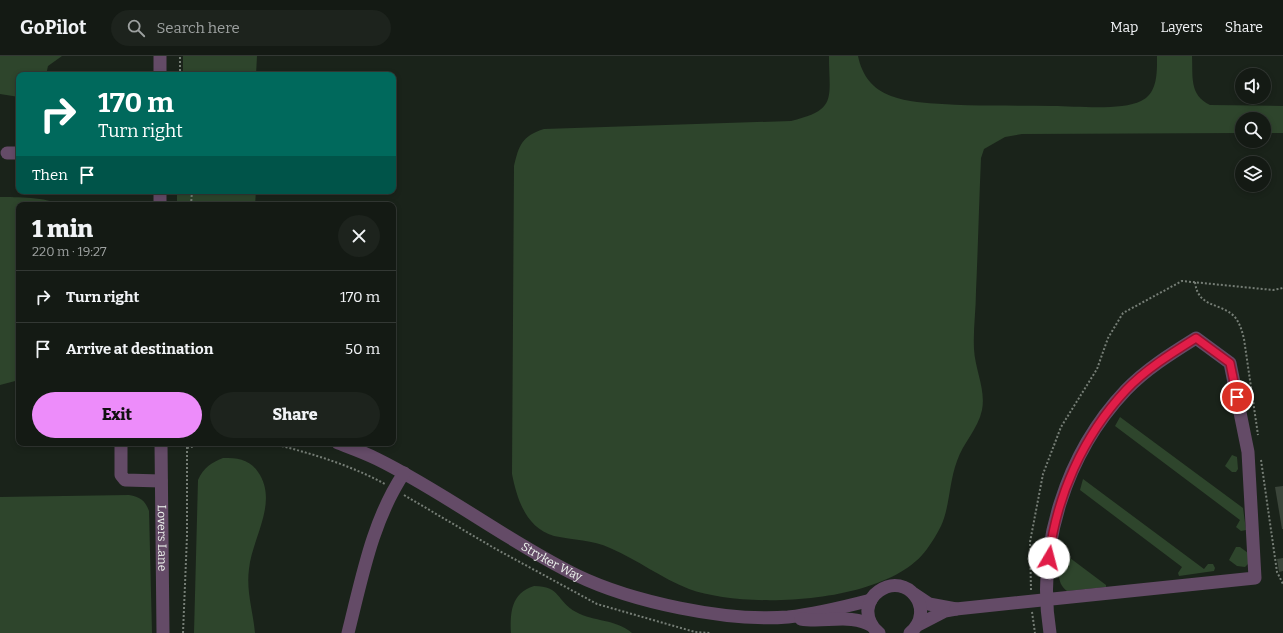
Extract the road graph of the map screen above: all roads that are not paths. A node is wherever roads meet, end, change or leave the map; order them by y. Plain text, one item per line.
1 (160, 56) edge
2 (160, 72) edge
3 (121, 446) edge
4 (161, 446) edge
5 (346, 446) edge
6 (404, 473) junction
7 (161, 481) junction
8 (914, 594) junction
9 (1046, 599) junction
10 (871, 600) junction
11 (956, 609) junction
12 (788, 617) junction
13 (876, 629) edge
14 (914, 629) edge
15 (163, 633) edge
16 (348, 633) edge
17 (1050, 633) edge

1 - 2 street
3 - 7 street
4 - 7 street, Lovers Lane
5 - 6 street, Stryker Way
6 - 12 street, Stryker Way
6 - 16 street
7 - 15 street, Lovers Lane
8 - 10 street, Stryker Way
8 - 11 street
8 - 14 street
9 - 9 street
9 - 11 street
9 - 17 street
10 - 12 street, Stryker Way
10 - 13 street, Stryker Way
11 - 14 street
12 - 13 street, Stryker Way

